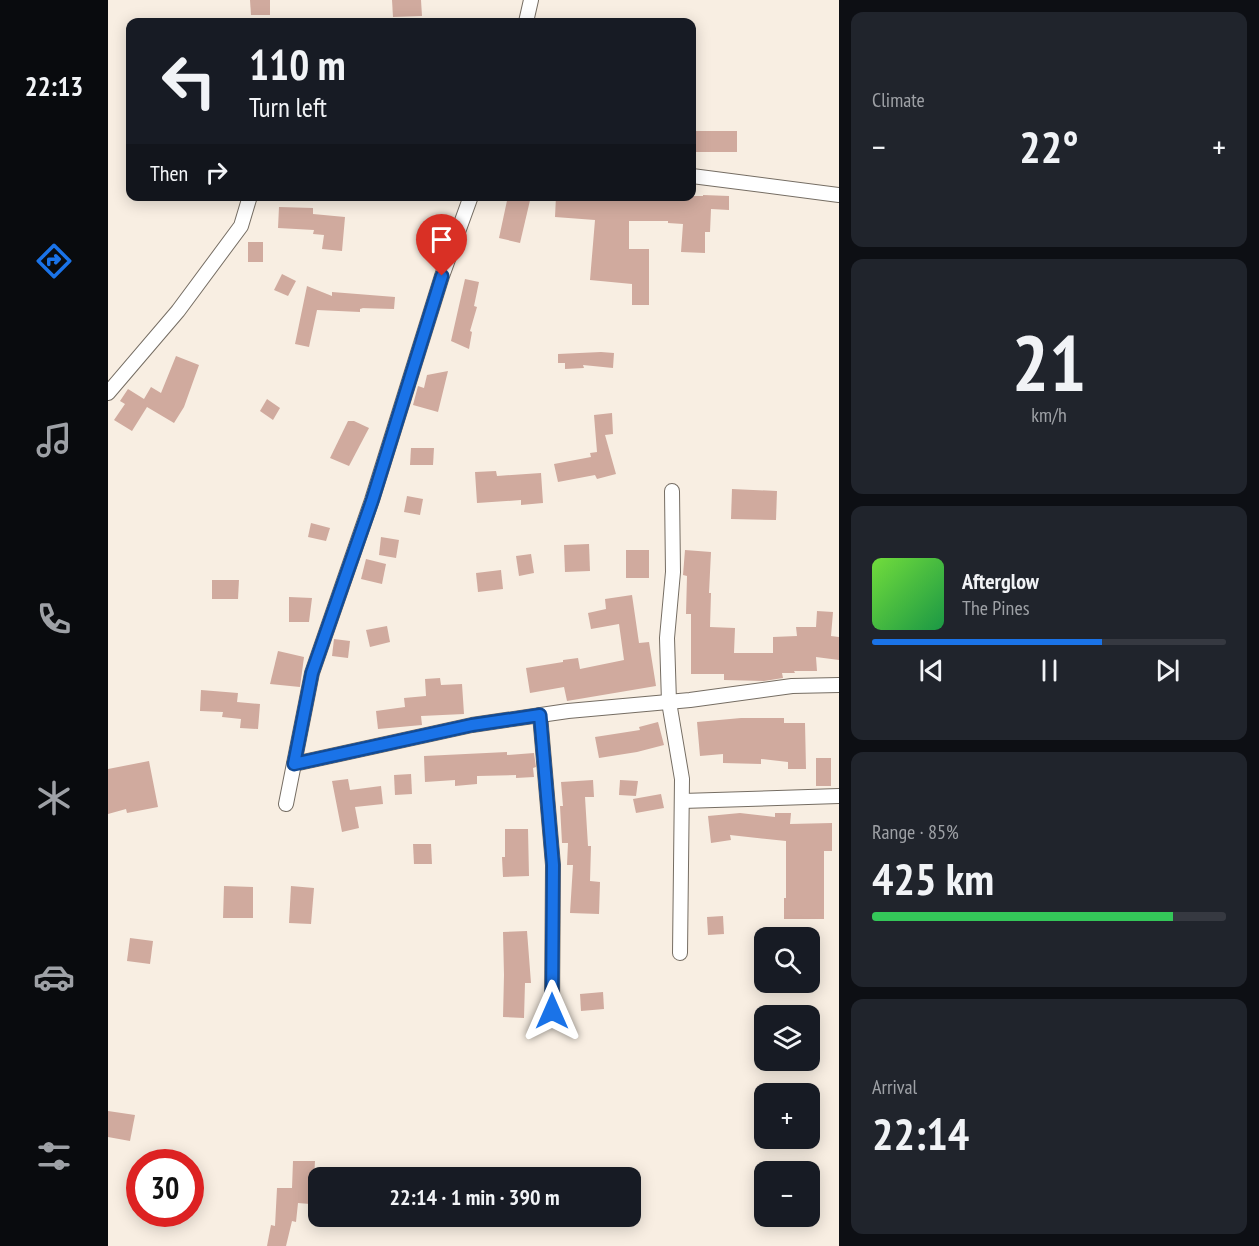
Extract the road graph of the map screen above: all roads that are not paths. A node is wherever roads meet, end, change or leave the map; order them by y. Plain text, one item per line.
1 (531, 0) edge
2 (527, 18) edge
3 (696, 177) edge
4 (839, 195) edge
5 (248, 201) edge
6 (469, 201) edge
7 (108, 393) edge
8 (672, 491) dead end
9 (839, 684) edge
10 (669, 702) junction
11 (540, 715) junction
12 (294, 764) junction
13 (839, 796) edge
14 (682, 801) junction
15 (285, 804) dead end
16 (680, 953) dead end
17 (552, 1011) dead end

1 - 2 street
3 - 4 street
5 - 7 street
6 - 12 street
8 - 10 street
9 - 10 street
10 - 11 street
10 - 14 street
11 - 12 street
11 - 17 street
12 - 15 street
13 - 14 street
14 - 16 street

